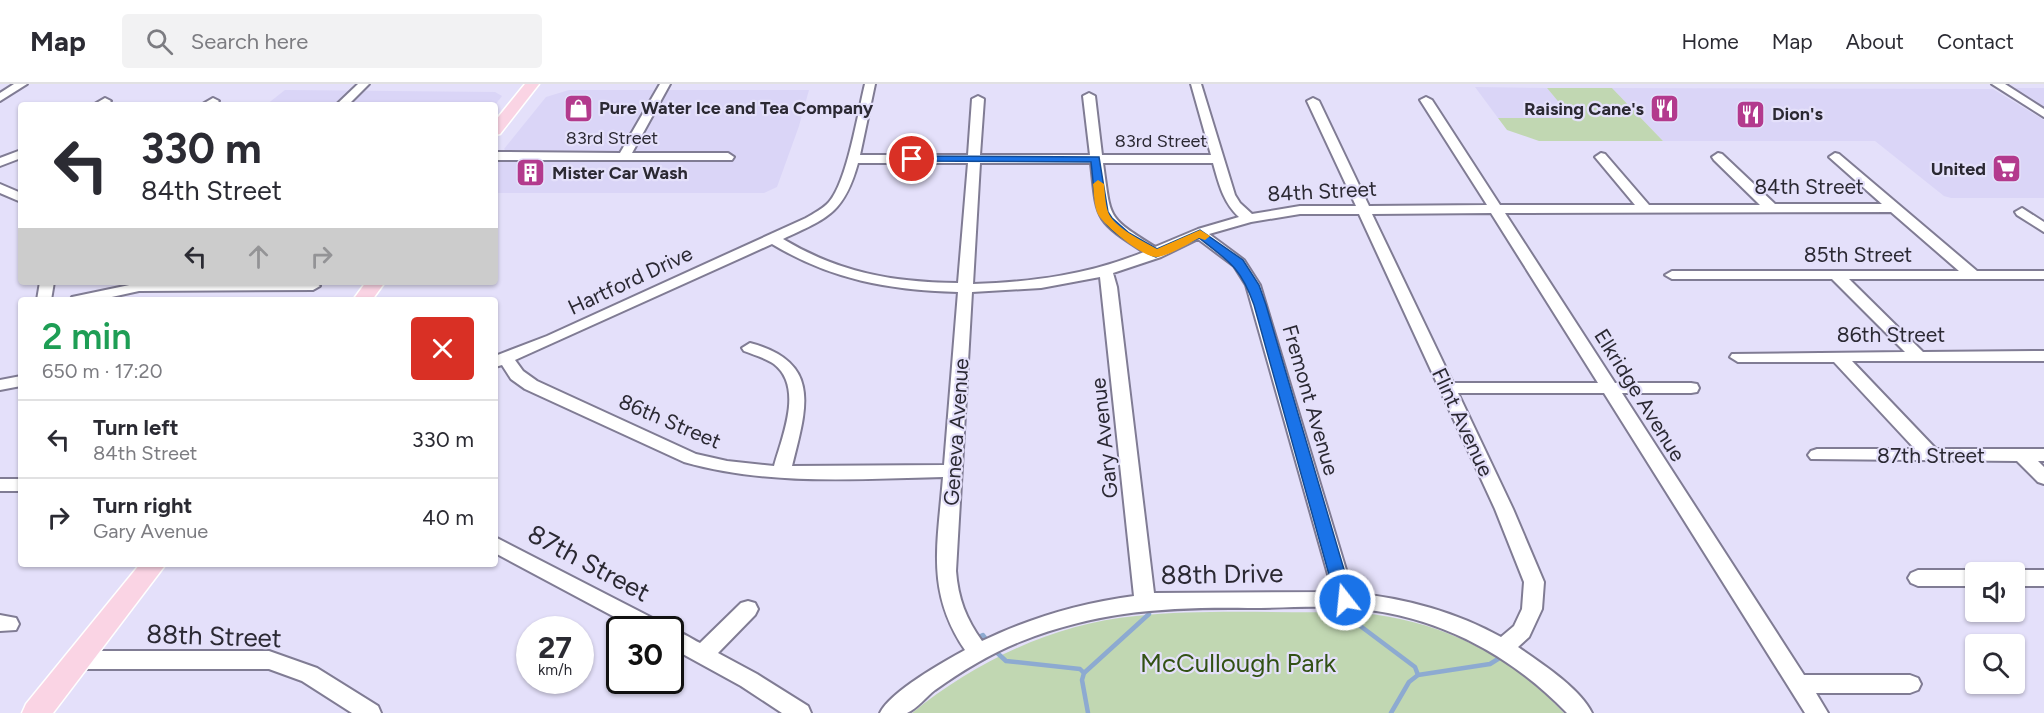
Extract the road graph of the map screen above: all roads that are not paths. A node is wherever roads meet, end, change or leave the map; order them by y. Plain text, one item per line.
1 (22, 84) edge
2 (364, 84) edge
3 (532, 84) edge
4 (665, 84) edge
5 (870, 84) edge
6 (1196, 84) edge
7 (1997, 84) edge
8 (1089, 96) dead end
9 (0, 98) edge
10 (978, 99) dead end
11 (1426, 100) dead end
12 (1313, 101) dead end
13 (345, 102) edge
14 (2044, 114) edge
15 (498, 127) edge
16 (18, 155) edge
17 (498, 156) edge
18 (624, 156) junction
19 (728, 157) dead end
20 (1601, 157) dead end
21 (1718, 157) dead end
22 (1835, 158) dead end
23 (852, 159) junction
24 (974, 159) junction
25 (1095, 159) junction
26 (1218, 159) junction
27 (0, 162) edge
28 (0, 188) edge
29 (18, 197) edge
30 (1644, 207) junction
31 (1770, 207) junction
32 (1364, 208) junction
33 (1494, 208) junction
34 (1894, 208) junction
35 (2022, 212) dead end
36 (1249, 218) junction
37 (2044, 228) edge
38 (1200, 234) junction
39 (772, 238) junction
40 (1156, 254) junction
41 (1103, 272) junction
42 (1672, 275) dead end
43 (1836, 275) junction
44 (1974, 275) junction
45 (2044, 275) edge
46 (374, 285) edge
47 (313, 286) dead end
48 (966, 287) junction
49 (91, 297) edge
50 (364, 297) edge
51 (750, 348) dead end
52 (2044, 356) edge
53 (1738, 357) dead end
54 (1838, 357) junction
55 (1918, 357) junction
56 (500, 361) edge
57 (18, 382) edge
58 (0, 386) edge
59 (1448, 388) junction
60 (1609, 388) junction
61 (1691, 388) dead end
62 (1817, 455) dead end
63 (1931, 455) junction
64 (2021, 455) junction
65 (2044, 455) edge
66 (953, 471) junction
67 (781, 473) junction
68 (2044, 478) edge
69 (0, 485) edge
70 (18, 485) edge
71 (498, 546) edge
72 (152, 567) edge
73 (1918, 578) dead end
74 (1965, 578) edge
75 (2025, 578) edge
76 (2044, 578) edge
77 (1345, 600) junction
78 (1145, 602) junction
79 (748, 609) dead end
80 (631, 616) edge
81 (684, 644) edge
82 (1502, 649) junction
83 (978, 652) junction
84 (703, 654) junction
85 (78, 660) junction
86 (1798, 684) junction
87 (1910, 684) dead end
88 (36, 713) edge
89 (370, 713) edge
90 (800, 713) edge
91 (891, 713) edge
92 (1581, 713) edge
93 (1817, 713) edge

1 - 9 street
2 - 13 street
3 - 15 main road
4 - 18 street
5 - 23 street, Hartford Drive
6 - 26 street
7 - 14 street
8 - 25 street
10 - 24 street, Geneva Avenue
11 - 33 street, Elkridge Avenue
12 - 32 street, Flint Avenue
16 - 27 street
17 - 18 street, 83rd Street
18 - 19 street, 83rd Street
20 - 30 street
21 - 31 street
22 - 34 street
23 - 24 street, 83rd Street
23 - 39 street, Hartford Drive
24 - 25 street, 83rd Street
24 - 48 street, Geneva Avenue
25 - 26 street, 83rd Street
25 - 40 street
26 - 36 street
28 - 29 street
30 - 31 street, 84th Street
30 - 33 street, 84th Street
31 - 34 street, 84th Street
32 - 33 street, 84th Street
32 - 36 street, 84th Street
32 - 59 street, Flint Avenue
33 - 60 street, Elkridge Avenue
34 - 44 street
35 - 37 street
36 - 38 street, 84th Street
38 - 40 street, 84th Street
38 - 77 street, Fremont Avenue
39 - 48 street, 84th Street
39 - 56 street, Hartford Drive
40 - 41 street, 84th Street
41 - 48 street, 84th Street
41 - 78 street, Gary Avenue
42 - 43 street, 85th Street
43 - 44 street, 85th Street
43 - 55 street
44 - 45 street, 85th Street
46 - 50 main road
47 - 49 street
48 - 66 street, Geneva Avenue
51 - 67 street
52 - 55 street, 86th Street
53 - 54 street, 86th Street
54 - 55 street, 86th Street
54 - 63 street
56 - 67 street, 86th Street
57 - 58 street
59 - 60 street
59 - 82 street, Flint Avenue
60 - 61 street
60 - 86 street, Elkridge Avenue
62 - 63 street, 87th Street
63 - 64 street, 87th Street
64 - 65 street, 87th Street
64 - 68 street
66 - 67 street, 86th Street
66 - 83 street, Geneva Avenue
69 - 70 street
71 - 80 street, 87th Street
72 - 85 main road
73 - 74 street
75 - 76 street
77 - 78 street, 88th Drive
77 - 82 street, 88th Drive
78 - 83 street, 88th Drive
79 - 84 street
81 - 84 street
82 - 92 street
83 - 91 street
84 - 90 street
85 - 88 main road
85 - 89 street, 88th Street
86 - 87 street
86 - 93 street, Elkridge Avenue

